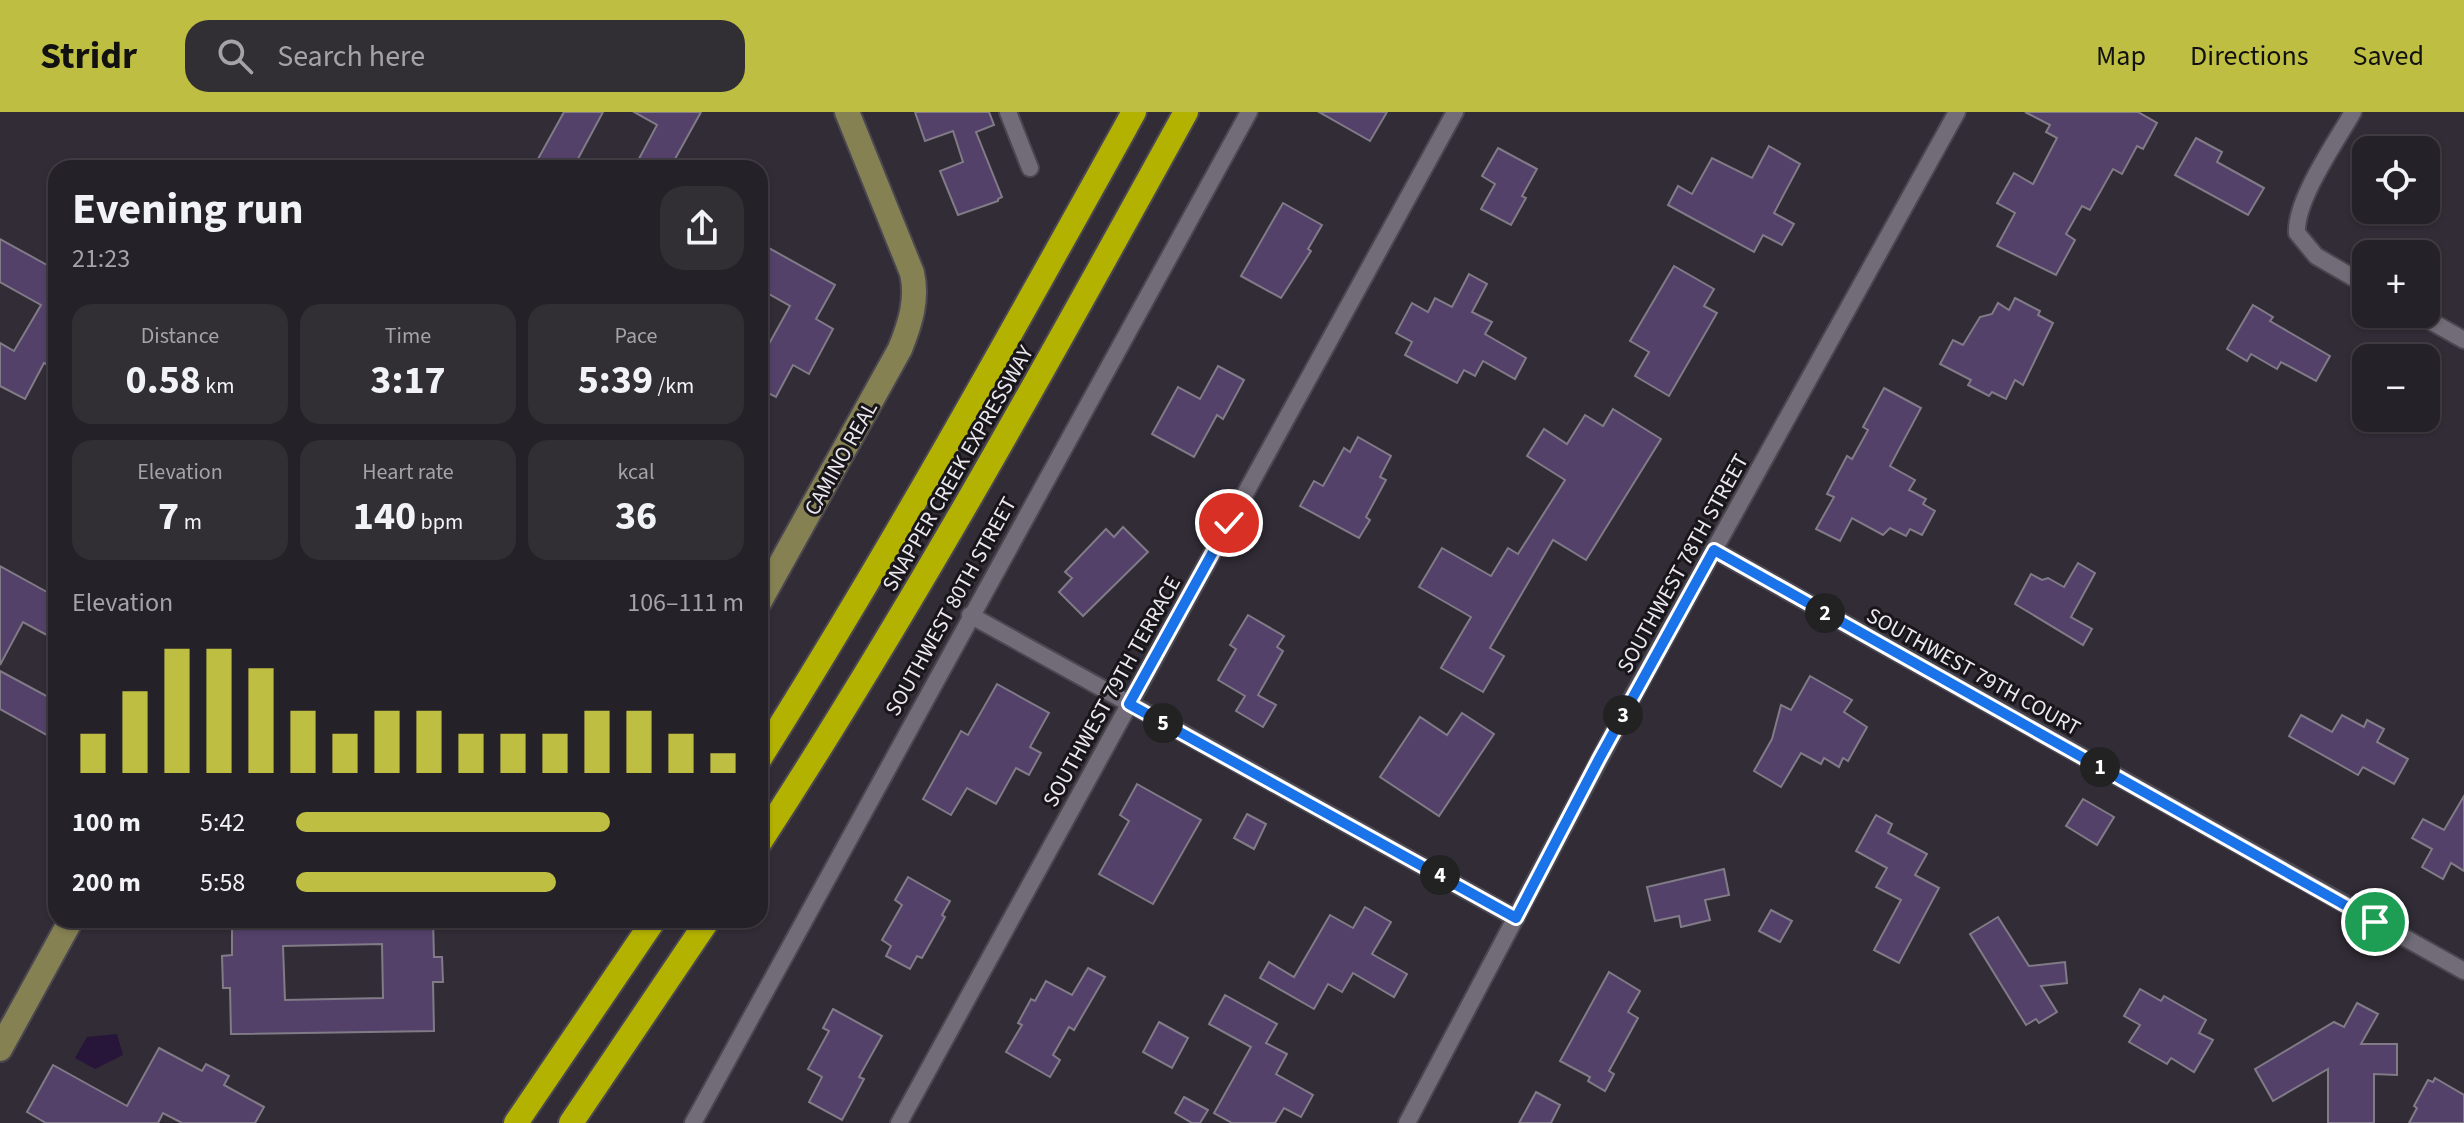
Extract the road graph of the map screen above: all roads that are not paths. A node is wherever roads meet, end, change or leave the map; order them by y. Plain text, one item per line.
1 (847, 112) edge
2 (1008, 112) edge
3 (1134, 112) edge
4 (1186, 112) edge
5 (1249, 112) edge
6 (1455, 112) edge
7 (1957, 112) edge
8 (2353, 112) edge
9 (1030, 168) dead end
10 (2352, 277) edge
11 (2440, 326) edge
12 (2464, 340) edge
13 (1714, 550) junction
14 (768, 587) edge
15 (970, 615) junction
16 (1129, 704) junction
17 (768, 745) edge
18 (768, 829) edge
19 (1516, 918) junction
20 (67, 928) edge
21 (649, 928) edge
22 (703, 928) edge
23 (2464, 971) edge
24 (0, 1049) edge
25 (516, 1123) edge
26 (571, 1123) edge
27 (693, 1123) edge
28 (899, 1123) edge
29 (1407, 1123) edge

1 - 14 street, CAMINO REAL
2 - 9 street
3 - 17 highway, SNAPPER CREEK EXPRESSWAY
4 - 18 highway, SNAPPER CREEK EXPRESSWAY
5 - 15 street, SOUTHWEST 80TH STREET
6 - 16 street, SOUTHWEST 79TH TERRACE
7 - 13 street, SOUTHWEST 78TH STREET
8 - 10 street
11 - 12 street
13 - 19 street, SOUTHWEST 78TH STREET
13 - 23 street, SOUTHWEST 79TH COURT
15 - 16 street
15 - 27 street, SOUTHWEST 80TH STREET
16 - 19 street
16 - 28 street, SOUTHWEST 79TH TERRACE
19 - 29 street, SOUTHWEST 78TH STREET
20 - 24 street
21 - 25 highway
22 - 26 highway

